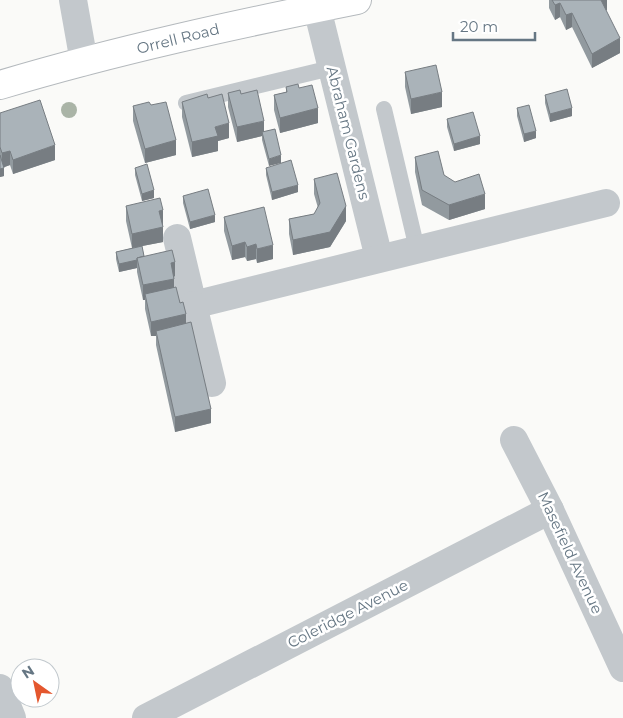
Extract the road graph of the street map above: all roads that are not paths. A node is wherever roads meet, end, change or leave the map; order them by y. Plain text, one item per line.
1 (73, 0) edge
2 (357, 0) edge
3 (317, 8) junction
4 (84, 62) junction
5 (331, 68) junction
6 (0, 85) edge
7 (184, 103) edge
8 (384, 109) dead end
9 (606, 203) dead end
10 (176, 238) dead end
11 (417, 249) junction
12 (379, 258) junction
13 (194, 305) junction
14 (212, 383) dead end
15 (514, 440) dead end
16 (550, 510) junction
17 (623, 668) edge
18 (0, 688) edge
19 (12, 718) edge
20 (146, 718) edge

1 - 4 street
2 - 3 highway, Orrell Road
3 - 4 highway, Orrell Road
3 - 5 street, Abraham Gardens
4 - 6 highway, Orrell Road
5 - 7 lane
5 - 12 street, Abraham Gardens
8 - 11 lane
9 - 11 street
10 - 13 street
11 - 12 street
12 - 13 street
13 - 14 street
15 - 16 street, Masefield Avenue
16 - 17 street, Masefield Avenue
16 - 20 street, Coleridge Avenue
18 - 19 street

